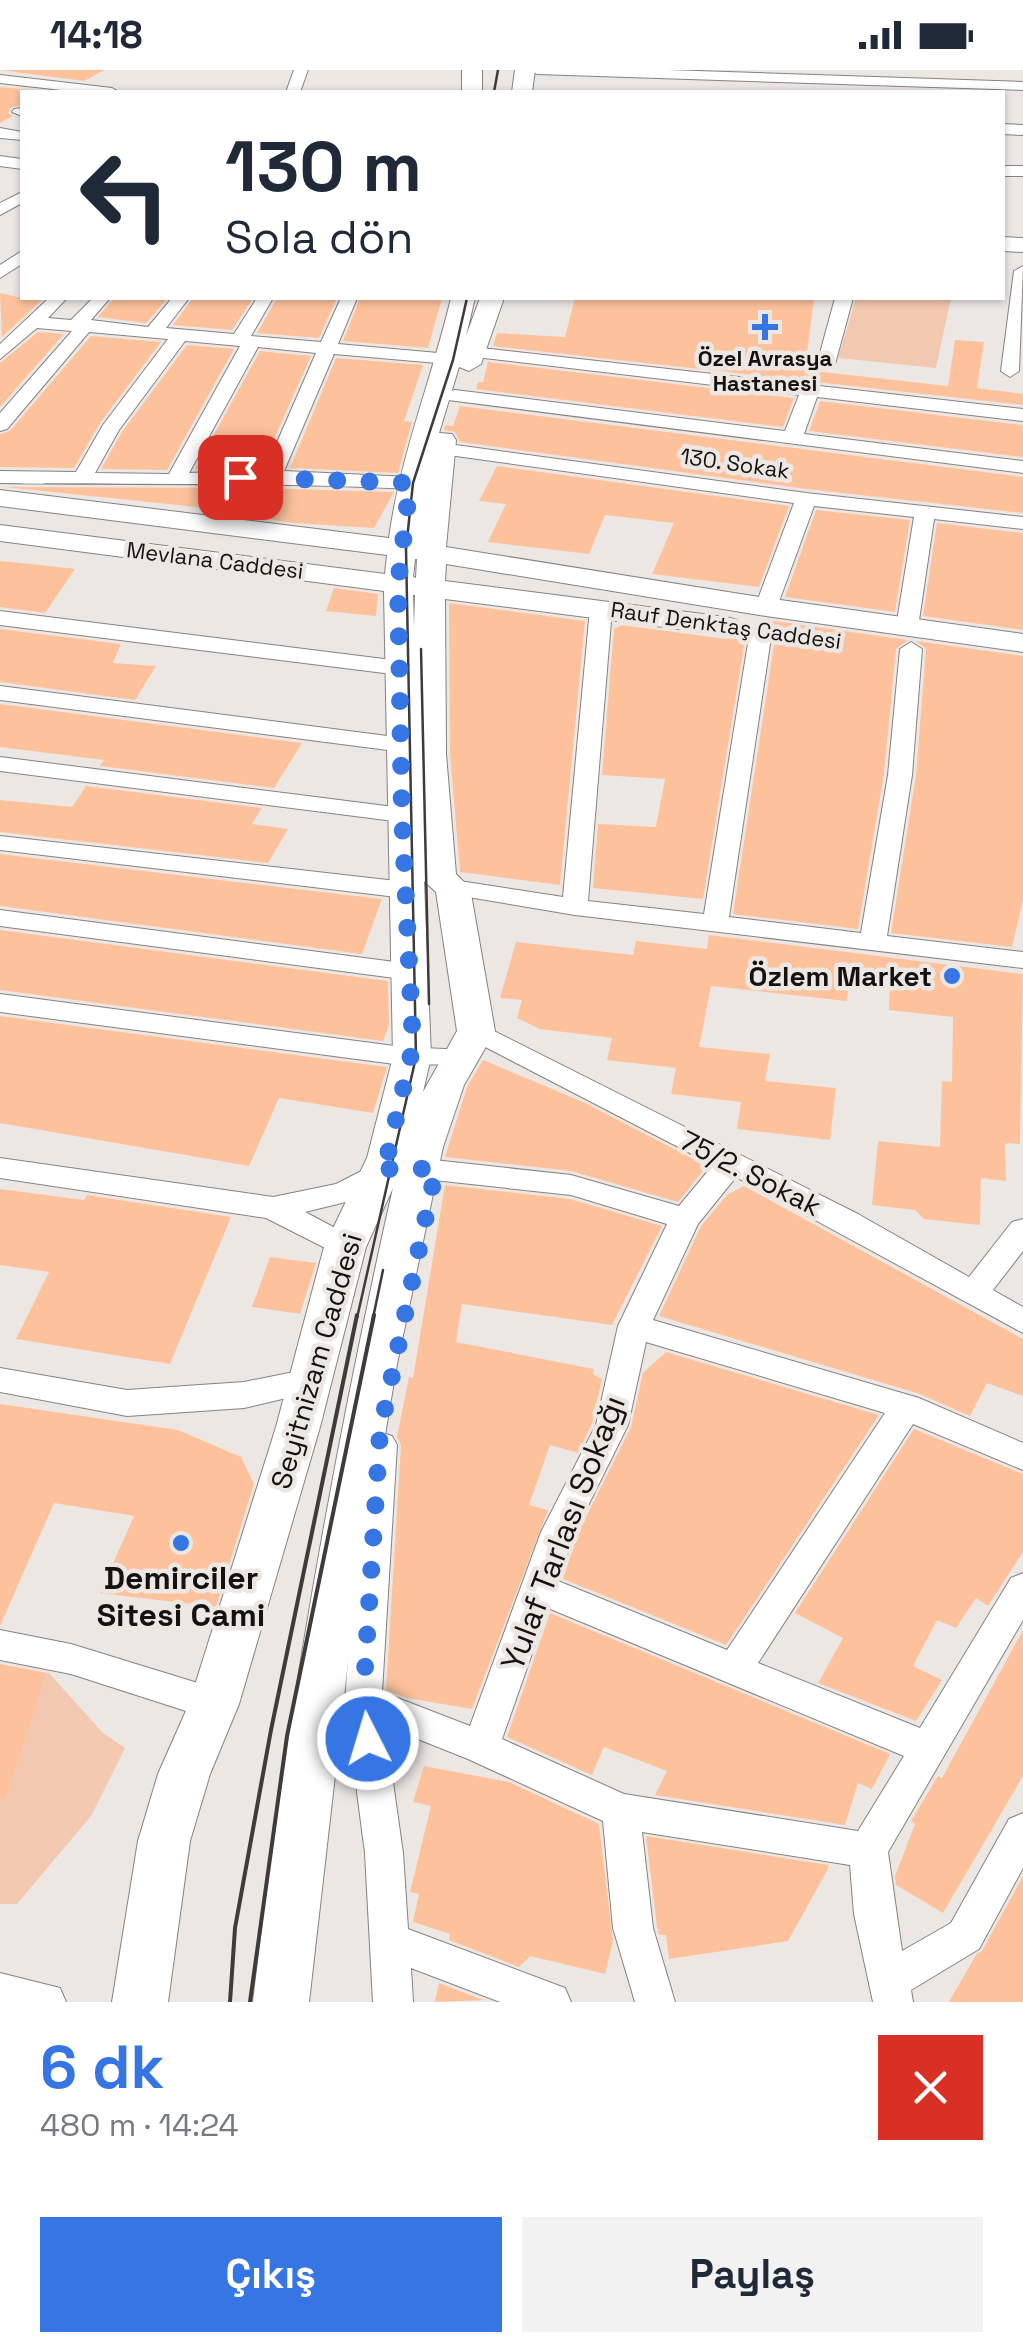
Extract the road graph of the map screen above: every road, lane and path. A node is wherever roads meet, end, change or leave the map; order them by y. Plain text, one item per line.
1 (537, 70) edge
2 (0, 79) edge
3 (904, 82) edge
4 (1023, 86) edge
5 (95, 90) edge
6 (20, 195) edge
7 (0, 210) edge
8 (20, 258) edge
9 (1023, 271) edge
10 (0, 273) edge
11 (56, 300) edge
12 (100, 300) edge
13 (180, 300) edge
14 (264, 300) edge
15 (348, 300) edge
16 (463, 300) edge
17 (491, 300) edge
18 (843, 300) edge
19 (34, 322) junction
20 (82, 324) junction
21 (154, 331) junction
22 (181, 334) junction
23 (246, 340) junction
24 (1018, 343) edge
25 (330, 348) junction
26 (0, 354) edge
27 (826, 364) dead end
28 (459, 370) junction
29 (1010, 371) dead end
30 (810, 391) junction
31 (1023, 415) edge
32 (0, 425) edge
33 (792, 439) junction
34 (440, 450) junction
35 (1023, 468) edge
36 (272, 476) junction
37 (0, 477) edge
38 (82, 479) junction
39 (176, 480) junction
40 (410, 483) junction
41 (0, 498) edge
42 (806, 499) junction
43 (925, 513) junction
44 (153, 517) junction
45 (1023, 523) edge
46 (232, 527) junction
47 (0, 532) edge
48 (134, 549) junction
49 (203, 558) junction
50 (415, 568) junction
51 (601, 608) junction
52 (0, 618) edge
53 (764, 619) junction
54 (909, 638) junction
55 (1023, 642) edge
56 (1023, 666) edge
57 (400, 668) junction
58 (0, 693) edge
59 (403, 744) junction
60 (0, 764) edge
61 (402, 815) junction
62 (0, 843) edge
63 (453, 888) junction
64 (405, 890) junction
65 (575, 907) junction
66 (0, 918) edge
67 (715, 924) junction
68 (873, 940) junction
69 (1023, 960) edge
70 (410, 972) junction
71 (0, 1004) edge
72 (466, 1044) junction
73 (412, 1057) junction
74 (730, 1164) junction
75 (0, 1168) edge
76 (411, 1170) junction
77 (273, 1208) junction
78 (685, 1219) junction
79 (1023, 1230) edge
80 (345, 1247) junction
81 (974, 1294) junction
82 (1023, 1321) edge
83 (634, 1326) junction
84 (0, 1380) edge
85 (310, 1381) junction
86 (907, 1407) junction
87 (1023, 1458) edge
88 (538, 1588) junction
89 (1023, 1588) edge
90 (0, 1645) edge
91 (734, 1670) junction
92 (363, 1701) junction
93 (214, 1704) junction
94 (482, 1747) junction
95 (929, 1749) junction
96 (620, 1811) junction
97 (1023, 1831) edge
98 (868, 1850) junction
99 (390, 1941) junction
100 (890, 1992) edge
101 (0, 1994) edge
102 (46, 2002) edge
103 (140, 2002) edge
104 (281, 2002) edge
105 (393, 2002) edge
106 (550, 2002) edge
107 (655, 2002) edge

1 - 3 street
2 - 5 street
3 - 4 street
6 - 7 street
8 - 10 street
9 - 24 street
11 - 19 street
12 - 20 street
13 - 21 street
14 - 23 street
15 - 25 street
16 - 28 main road, Seyitnizam Caddesi
17 - 28 main road, Seyitnizam Caddesi
18 - 27 street
19 - 20 street
19 - 26 street
20 - 21 street
20 - 32 street
21 - 22 street
22 - 23 street
22 - 38 street
23 - 25 street
23 - 39 street
24 - 29 street
25 - 28 street
25 - 36 street
28 - 30 street
28 - 33 street
28 - 34 main road, Seyitnizam Caddesi
28 - 40 main road, Seyitnizam Caddesi
30 - 31 street
30 - 33 street
33 - 35 street
34 - 42 street, 130. Sokak
34 - 50 main road, Seyitnizam Caddesi
36 - 39 street
36 - 40 street
37 - 38 street
38 - 39 street
40 - 50 main road, Seyitnizam Caddesi
41 - 44 main road
42 - 43 street, 130. Sokak
42 - 53 street
43 - 45 street, 130. Sokak
43 - 54 street
44 - 46 main road
44 - 48 main road
46 - 49 main road
46 - 50 main road
47 - 48 main road, Mevlana Caddesi
48 - 49 main road, Mevlana Caddesi
49 - 50 main road, Mevlana Caddesi
50 - 51 main road, Rauf Denktaş Caddesi
50 - 53 main road, Rauf Denktaş Caddesi
50 - 57 main road, Seyitnizam Caddesi
50 - 63 main road, Seyitnizam Caddesi
51 - 53 main road, Rauf Denktaş Caddesi
51 - 65 street
52 - 57 street
53 - 54 main road, Rauf Denktaş Caddesi
53 - 67 street
54 - 55 main road, Rauf Denktaş Caddesi
54 - 56 main road, Rauf Denktaş Caddesi
54 - 68 street
57 - 59 main road, Seyitnizam Caddesi
58 - 59 street
59 - 61 main road, Seyitnizam Caddesi
60 - 61 street
61 - 64 main road, Seyitnizam Caddesi
62 - 64 street
63 - 65 street
63 - 72 main road, Seyitnizam Caddesi
64 - 70 main road, Seyitnizam Caddesi
65 - 67 street
66 - 70 street
67 - 68 street
68 - 69 street
70 - 73 main road, Seyitnizam Caddesi
71 - 73 street
72 - 73 street
72 - 74 street, 75/2. Sokak
72 - 76 main road, Seyitnizam Caddesi
73 - 76 main road, Seyitnizam Caddesi
74 - 78 street, Yulaf Tarlası Sokağı
74 - 81 street, 75/2. Sokak
75 - 77 street
76 - 77 street
76 - 78 street
76 - 80 main road, Seyitnizam Caddesi
76 - 92 street
76 - 104 main road, Seyitnizam Caddesi
77 - 80 street
78 - 83 street, Yulaf Tarlası Sokağı
79 - 81 street
80 - 85 main road, Seyitnizam Caddesi
81 - 82 street, 75/2. Sokak
83 - 86 street
83 - 88 street, Yulaf Tarlası Sokağı
84 - 85 street
85 - 93 main road, Seyitnizam Caddesi
86 - 87 street
86 - 91 street
88 - 91 street
88 - 94 street, Yulaf Tarlası Sokağı
89 - 95 street
90 - 93 street
91 - 95 street
92 - 94 street
92 - 99 street
93 - 103 main road, Seyitnizam Caddesi
94 - 96 street
95 - 98 street
96 - 98 street
96 - 107 street
97 - 100 street
98 - 100 street
99 - 105 street
99 - 106 street
101 - 102 street

